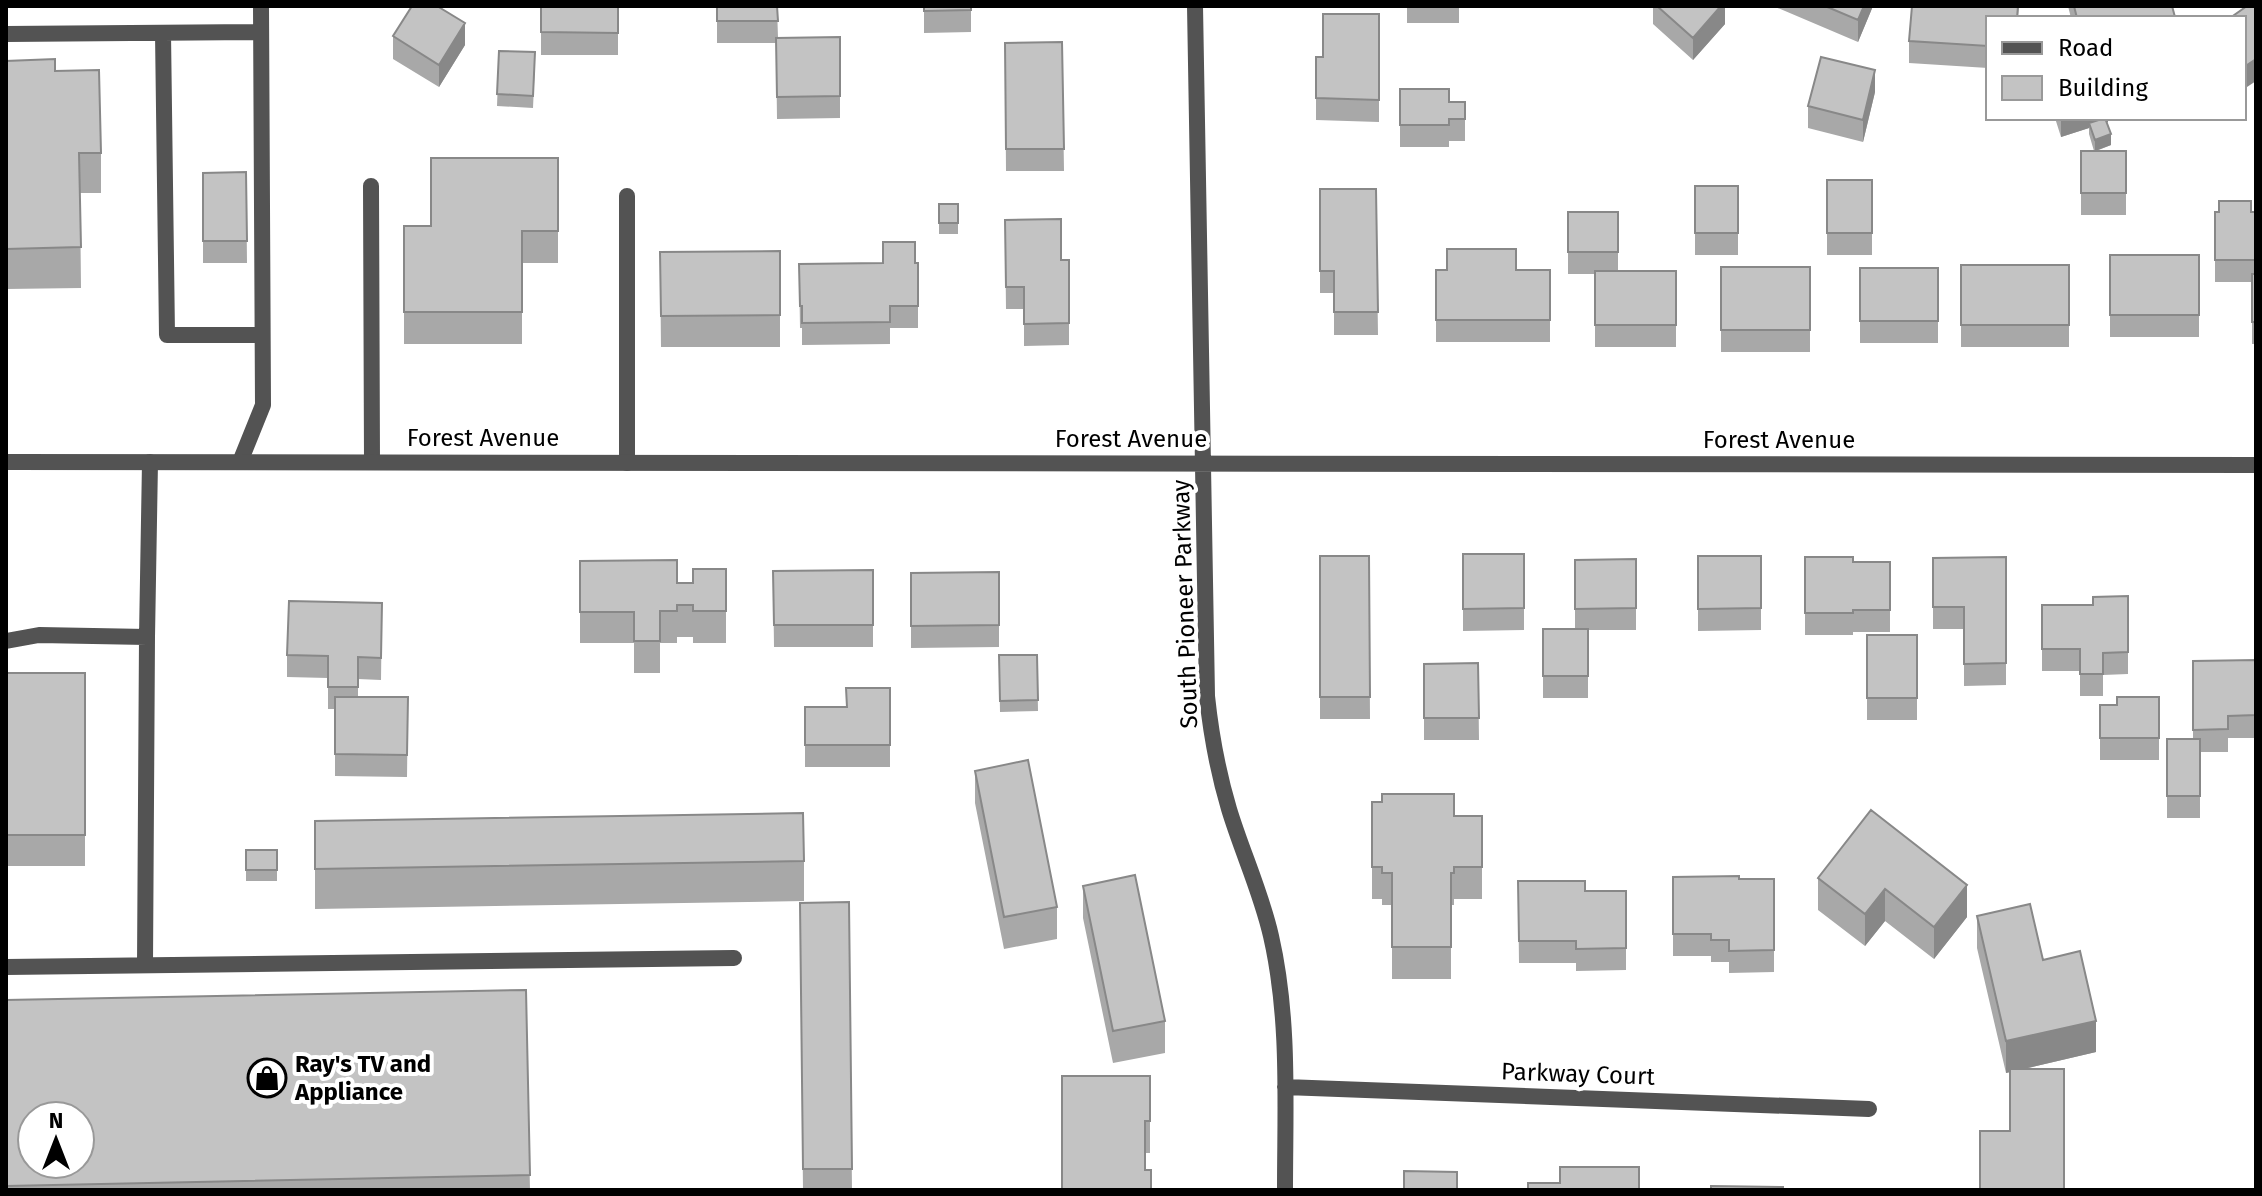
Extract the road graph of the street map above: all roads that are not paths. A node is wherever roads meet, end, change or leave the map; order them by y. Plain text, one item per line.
1 (261, 6) edge
2 (1195, 6) edge
3 (261, 32) junction
4 (163, 33) junction
5 (6, 34) edge
6 (371, 186) dead end
7 (627, 196) dead end
8 (262, 335) junction
9 (6, 462) edge
10 (150, 462) junction
11 (240, 462) junction
12 (372, 462) junction
13 (627, 463) junction
14 (1204, 463) junction
15 (2256, 465) edge
16 (147, 637) junction
17 (6, 641) edge
18 (734, 958) dead end
19 (145, 965) junction
20 (6, 967) edge
21 (1285, 1087) junction
22 (1869, 1109) dead end
23 (1285, 1190) edge

1 - 3 street
2 - 14 street, South Pioneer Parkway
3 - 4 street
3 - 8 street
4 - 5 street
4 - 8 street
6 - 12 street
7 - 13 street
8 - 11 street
9 - 10 street, Forest Avenue
10 - 11 street, Forest Avenue
10 - 16 street
11 - 12 street, Forest Avenue
12 - 13 street, Forest Avenue
13 - 14 street, Forest Avenue
14 - 15 street, Forest Avenue
14 - 21 street, South Pioneer Parkway
16 - 17 street
16 - 19 street
18 - 19 street
19 - 20 street
21 - 22 street, Parkway Court
21 - 23 street, South Pioneer Parkway

